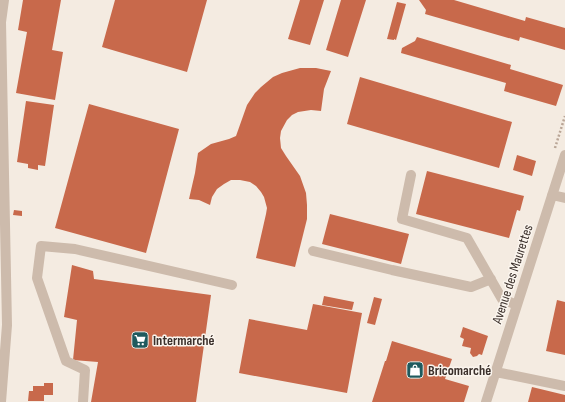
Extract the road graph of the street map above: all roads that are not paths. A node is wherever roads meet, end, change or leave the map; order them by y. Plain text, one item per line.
1 (4, 0) edge
2 (565, 155) edge
3 (411, 175) dead end
4 (552, 195) junction
5 (565, 198) edge
6 (313, 251) dead end
7 (491, 279) junction
8 (232, 286) dead end
9 (517, 305) junction
10 (496, 372) junction
11 (565, 386) edge
12 (1, 402) edge
13 (83, 402) edge
14 (486, 402) edge

1 - 12 street
2 - 4 street, Avenue des Maurettes
3 - 7 street
4 - 5 street
4 - 9 street, Avenue des Maurettes
6 - 7 street
7 - 9 street
8 - 13 street
9 - 10 street, Avenue des Maurettes
10 - 11 street
10 - 14 street, Avenue des Maurettes

